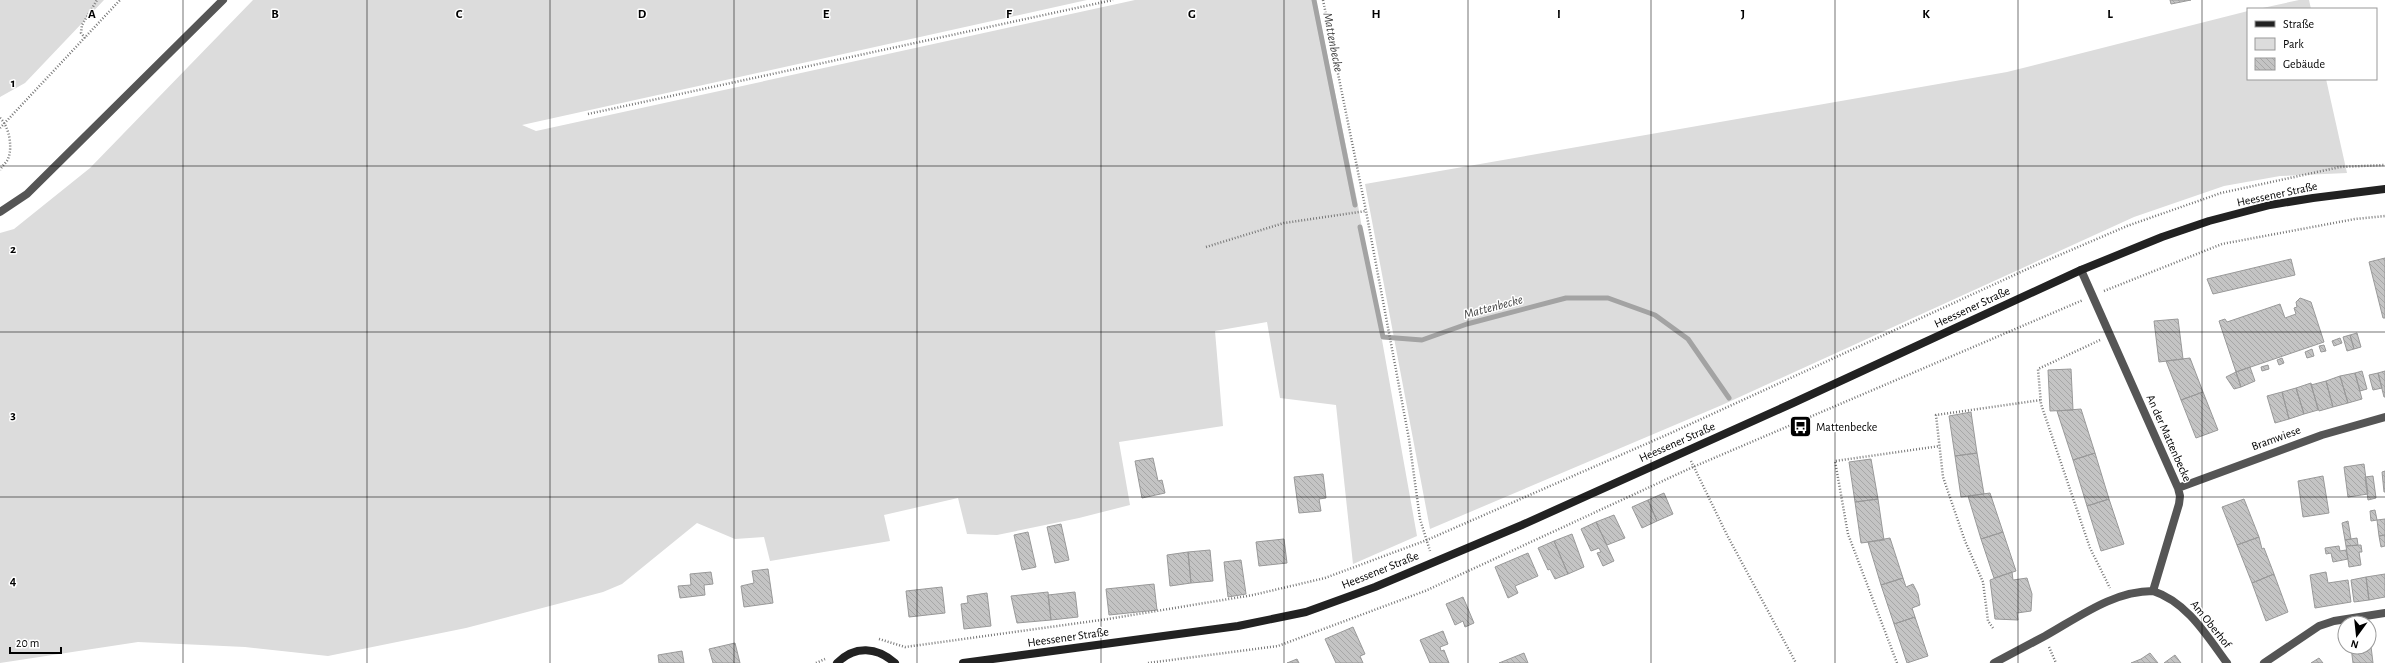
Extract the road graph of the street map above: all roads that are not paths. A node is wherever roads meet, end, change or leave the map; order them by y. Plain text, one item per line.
1 (223, 0) edge
2 (2385, 189) edge
3 (0, 212) edge
4 (2081, 270) junction
5 (2385, 417) edge
6 (2178, 488) junction
7 (2154, 592) junction
8 (2385, 614) edge
9 (837, 663) edge
10 (895, 663) edge
11 (963, 663) edge
12 (1994, 663) edge
13 (2227, 663) edge
14 (2264, 663) edge

1 - 3 street
2 - 4 main road, Heessener Straße
4 - 6 street, An der Mattenbecke
4 - 11 main road, Heessener Straße
5 - 6 street, Bramwiese
6 - 7 street, An der Mattenbecke
7 - 12 street
7 - 13 street, Am Oberhof
8 - 14 street
9 - 10 main road

